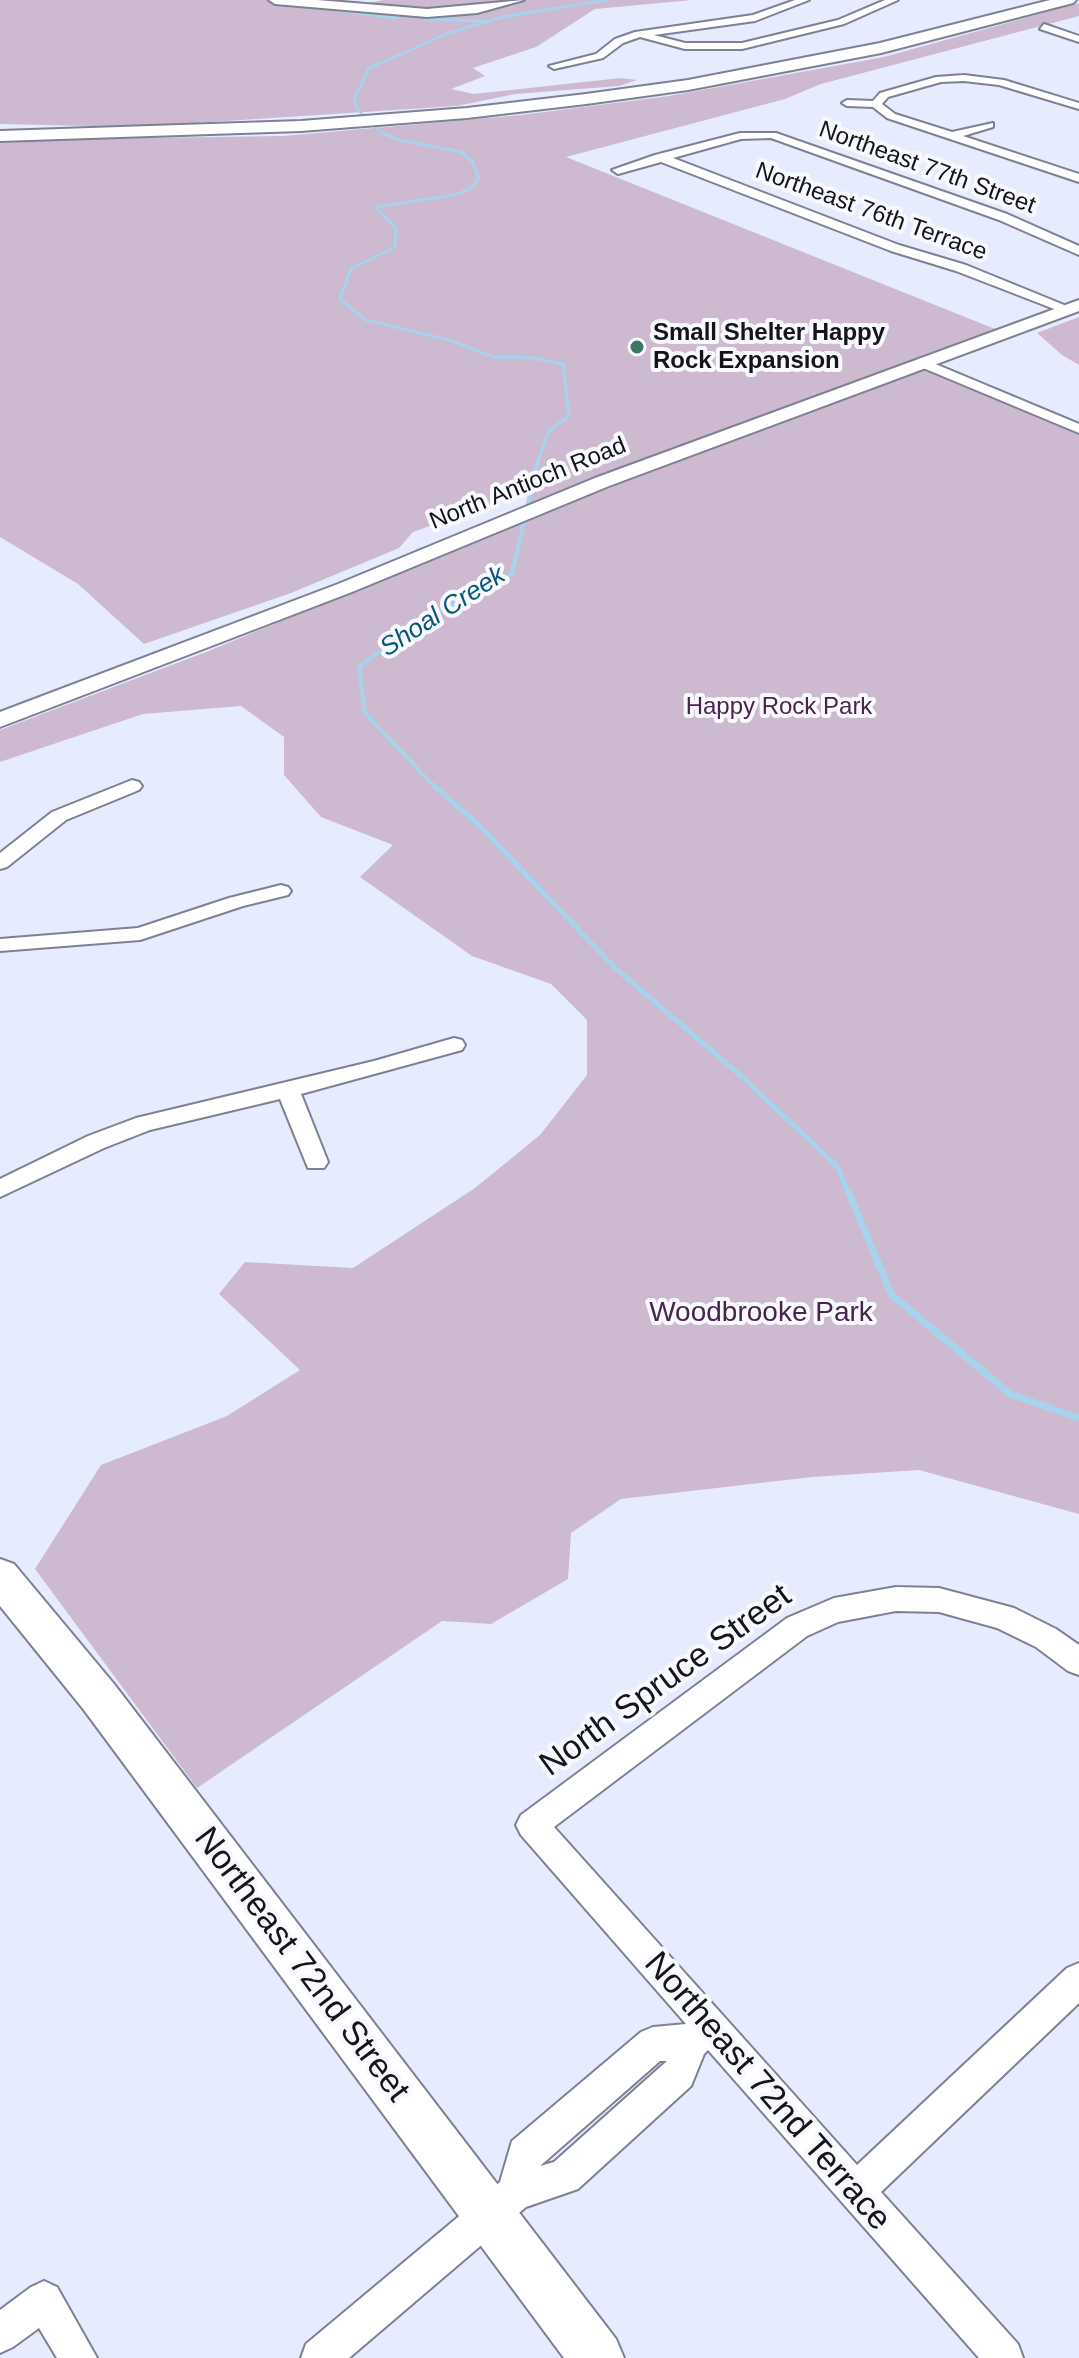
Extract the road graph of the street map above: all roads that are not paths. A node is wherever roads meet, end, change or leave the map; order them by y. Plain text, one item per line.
1 (275, 0) edge
2 (518, 0) edge
3 (804, 0) edge
4 (1068, 0) edge
5 (307, 1) edge
6 (886, 1) edge
7 (1050, 2) edge
8 (1044, 27) dead end
9 (639, 34) junction
10 (1079, 39) edge
11 (554, 66) dead end
12 (847, 103) dead end
13 (876, 104) junction
14 (1079, 106) edge
15 (989, 125) dead end
16 (0, 136) edge
17 (952, 136) junction
18 (659, 157) junction
19 (1079, 166) edge
20 (618, 170) dead end
21 (1060, 172) junction
22 (1079, 178) edge
23 (1079, 251) edge
24 (1073, 307) edge
25 (921, 362) junction
26 (1079, 429) edge
27 (0, 720) edge
28 (132, 786) dead end
29 (7, 827) dead end
30 (31, 838) junction
31 (0, 863) edge
32 (281, 891) dead end
33 (0, 945) edge
34 (454, 1045) dead end
35 (288, 1090) junction
36 (316, 1162) dead end
37 (0, 1189) edge
38 (0, 1576) edge
39 (1079, 1662) edge
40 (532, 1825) joint
41 (1079, 1980) edge
42 (700, 2034) junction
43 (855, 2192) junction
44 (502, 2203) junction
45 (0, 2334) edge
46 (78, 2358) edge
47 (320, 2358) edge
48 (597, 2358) edge
49 (1004, 2358) edge

1 - 5 street
2 - 5 street
3 - 9 street
4 - 7 main road
6 - 9 street
7 - 16 main road
8 - 10 street
9 - 11 street
12 - 13 street
13 - 14 street
13 - 17 street
15 - 17 street
17 - 21 street
18 - 20 street
18 - 23 street, Northeast 77th Street
18 - 24 street, Northeast 76th Terrace
19 - 21 street
21 - 22 street
24 - 25 street, North Antioch Road
25 - 26 street
25 - 27 street, North Antioch Road
28 - 30 street
29 - 30 street
30 - 31 street
32 - 33 street
34 - 35 street
35 - 36 street
35 - 37 street
38 - 44 main road, Northeast 72nd Street
39 - 40 street, North Spruce Street
40 - 42 street, Northeast 72nd Terrace
41 - 43 street
42 - 43 street, Northeast 72nd Terrace
42 - 44 street
43 - 49 street, Northeast 72nd Terrace
44 - 47 street
44 - 48 main road, Northeast 72nd Street
45 - 46 street

